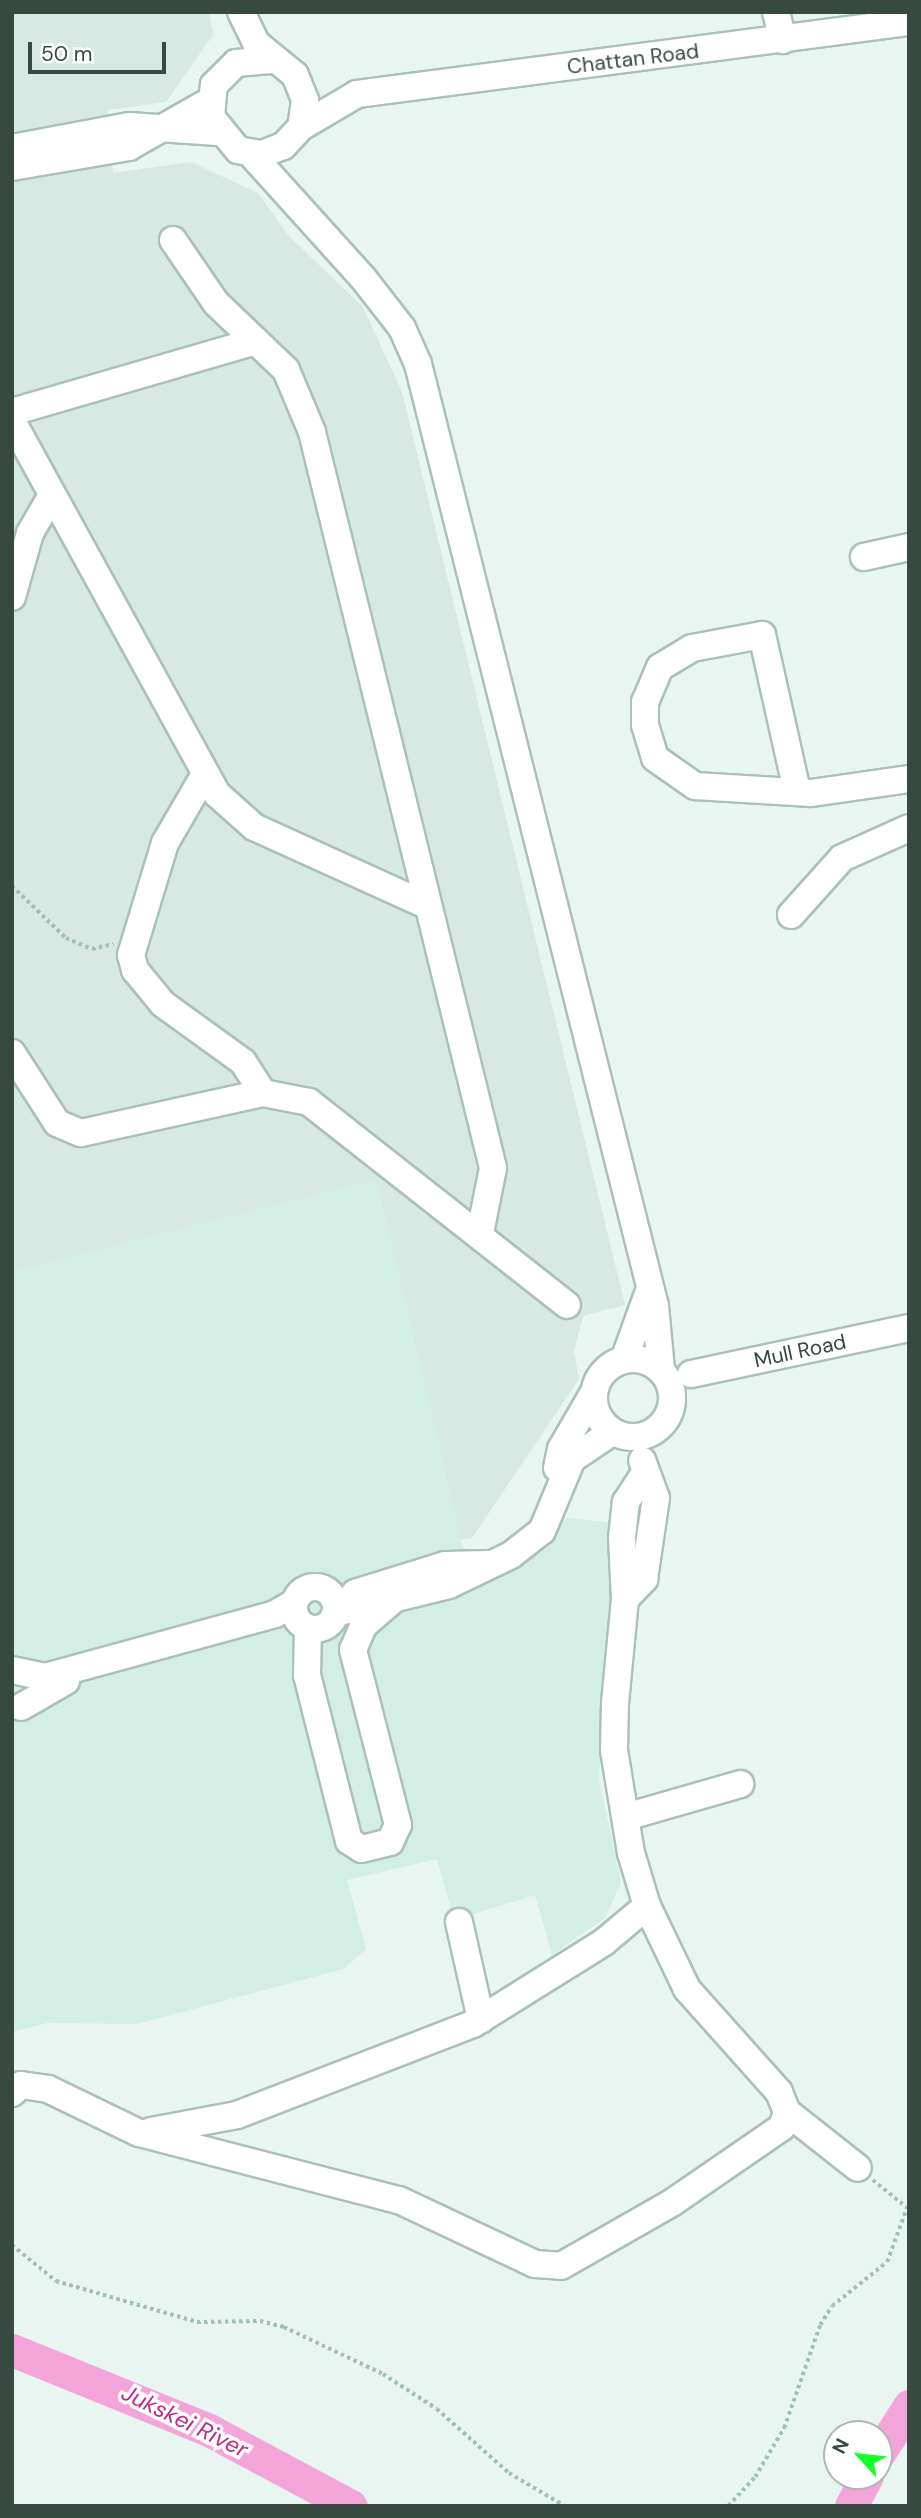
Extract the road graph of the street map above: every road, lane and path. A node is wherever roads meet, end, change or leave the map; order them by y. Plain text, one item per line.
1 (776, 12) edge
2 (242, 16) edge
3 (909, 22) edge
4 (783, 40) junction
5 (229, 68) junction
6 (284, 68) junction
7 (357, 94) junction
8 (210, 101) junction
9 (165, 126) junction
10 (217, 132) junction
11 (296, 133) junction
12 (12, 148) edge
13 (251, 153) junction
14 (12, 167) edge
15 (297, 204) junction
16 (173, 240) dead end
17 (256, 341) junction
18 (12, 412) edge
19 (12, 421) edge
20 (51, 495) junction
21 (909, 547) edge
22 (864, 557) dead end
23 (12, 597) edge
24 (205, 774) junction
25 (909, 779) edge
26 (797, 791) junction
27 (909, 828) edge
28 (12, 886) edge
29 (424, 904) junction
30 (790, 915) dead end
31 (132, 939) junction
32 (12, 1054) edge
33 (263, 1093) junction
34 (480, 1233) junction
35 (649, 1291) junction
36 (567, 1305) dead end
37 (909, 1328) edge
38 (624, 1360) junction
39 (660, 1369) junction
40 (691, 1374) dead end
41 (594, 1392) junction
42 (612, 1432) junction
43 (640, 1437) junction
44 (560, 1483) junction
45 (488, 1564) junction
46 (391, 1602) junction
47 (335, 1608) junction
48 (300, 1617) junction
49 (353, 1650) junction
50 (12, 1671) edge
51 (17, 1711) edge
52 (740, 1784) dead end
53 (626, 1817) junction
54 (647, 1906) junction
55 (459, 1922) dead end
56 (481, 2020) junction
57 (12, 2093) edge
58 (787, 2112) junction
59 (139, 2133) junction
60 (858, 2168) joint
61 (907, 2204) edge
62 (12, 2245) edge
63 (565, 2506) edge
64 (728, 2506) edge

1 - 4 street
2 - 5 street
2 - 6 street
3 - 4 street, Chattan Road
4 - 7 street, Chattan Road
5 - 6 street
5 - 8 street
6 - 7 street, Chattan Road
6 - 11 street
7 - 11 street, Chattan Road
8 - 9 street
8 - 10 street
9 - 10 street
9 - 12 street
9 - 14 street
10 - 13 street
11 - 13 street
11 - 15 street
13 - 15 street
15 - 35 street
16 - 17 street
17 - 18 street
17 - 29 street
19 - 20 street
20 - 23 street
20 - 24 street
21 - 22 street
24 - 29 street
24 - 31 street
25 - 26 street
26 - 26 street
27 - 30 street
28 - 31 path
29 - 34 street
31 - 33 street
32 - 33 street
33 - 34 street
34 - 36 street
35 - 38 street
35 - 39 street
37 - 40 street, Mull Road
38 - 39 street
38 - 41 street
39 - 43 street
41 - 42 street
41 - 44 street
42 - 43 street
42 - 44 street
43 - 53 street
44 - 45 street
45 - 46 street
45 - 47 street
46 - 47 street
46 - 49 street
47 - 48 street
47 - 48 street
47 - 49 street
48 - 49 street
48 - 50 street
48 - 51 street
50 - 51 street
52 - 53 street
53 - 54 street
54 - 56 street
54 - 58 street
55 - 56 street
56 - 59 street
57 - 59 street
58 - 59 street
58 - 60 street
60 - 61 path
61 - 64 path
62 - 63 path

